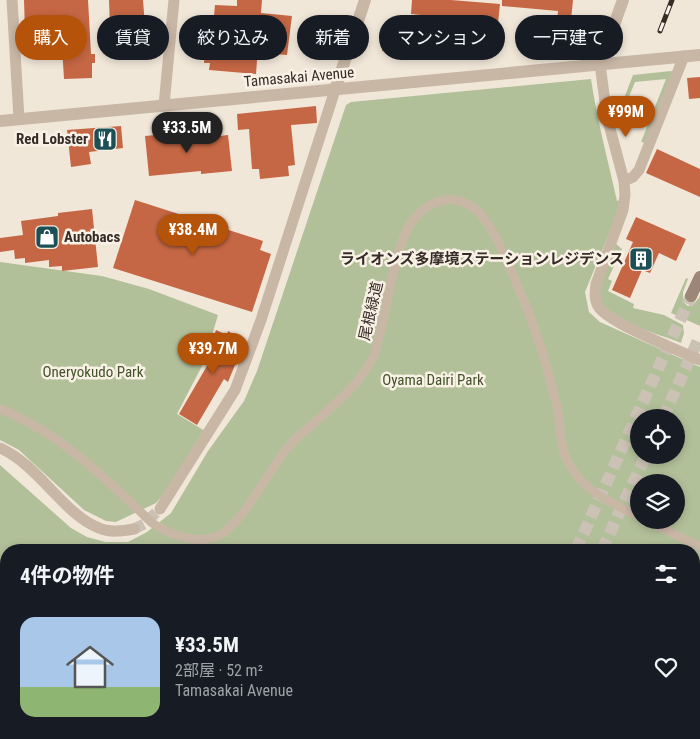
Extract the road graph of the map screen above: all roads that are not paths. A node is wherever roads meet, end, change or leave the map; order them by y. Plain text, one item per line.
1 (12, 0) edge
2 (174, 0) edge
3 (365, 0) edge
4 (623, 0) edge
5 (700, 55) edge
6 (684, 56) junction
7 (600, 64) junction
8 (335, 90) junction
9 (164, 105) junction
10 (19, 119) junction
11 (0, 121) edge
12 (624, 181) junction
13 (700, 277) edge
14 (691, 296) tunnel mouth
15 (700, 360) edge
16 (0, 409) edge
17 (0, 448) edge
18 (160, 509) tunnel mouth
19 (630, 511) edge
20 (134, 529) tunnel mouth
21 (664, 529) edge
22 (694, 544) edge

1 - 10 street
2 - 9 street
3 - 8 street
4 - 7 street
5 - 6 street, Tamasakai Avenue
6 - 7 street, Tamasakai Avenue
6 - 12 street
7 - 8 street, Tamasakai Avenue
7 - 12 street
8 - 9 street, Tamasakai Avenue
8 - 18 street
9 - 10 street, Tamasakai Avenue
10 - 11 street, Tamasakai Avenue
12 - 15 street
13 - 14 main road
16 - 19 street, 尾根緑道
17 - 20 street
21 - 22 street

